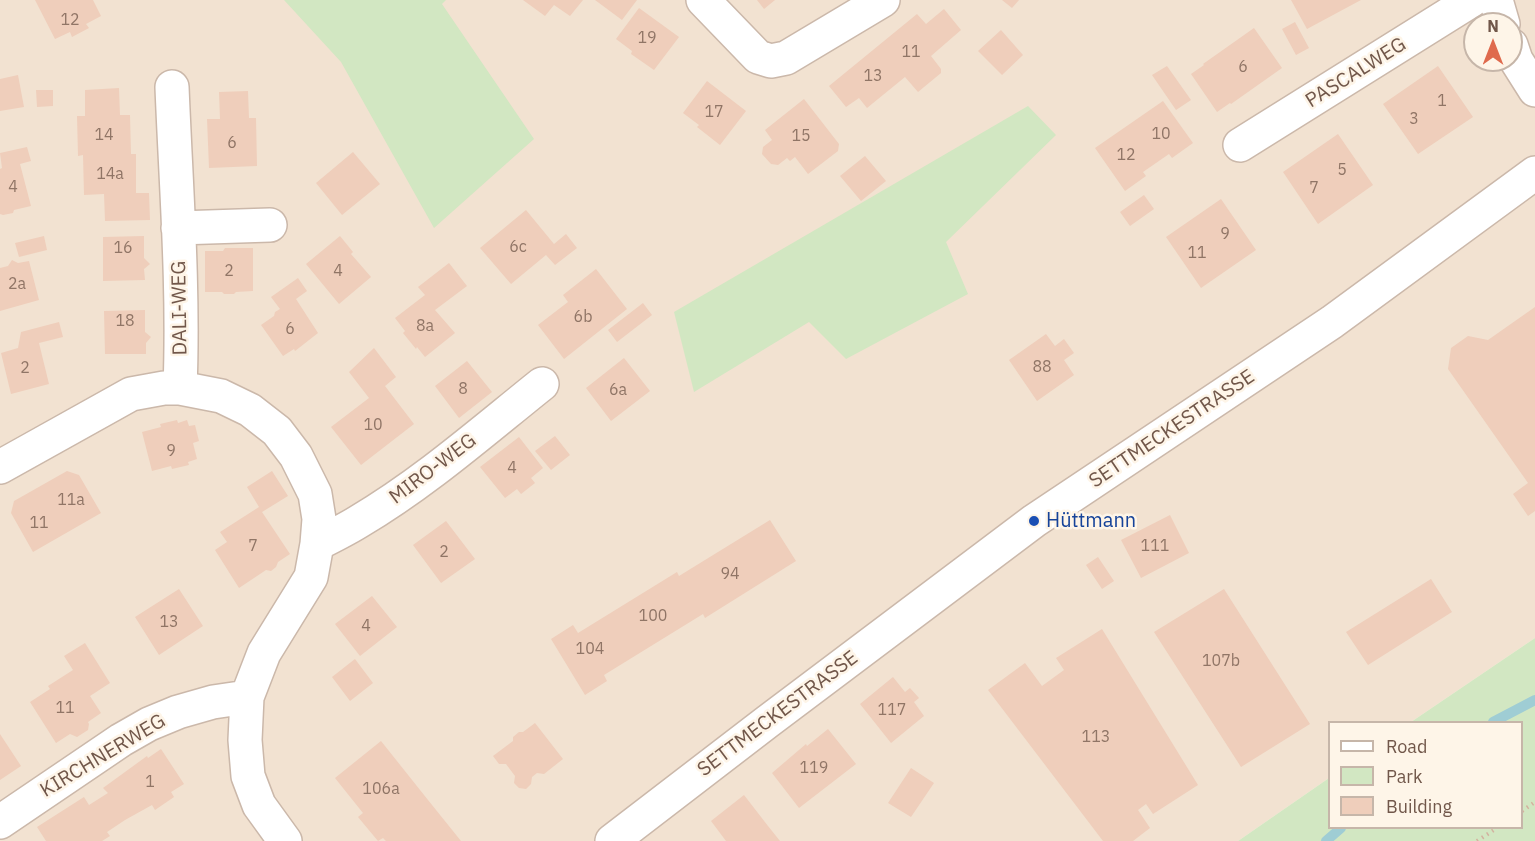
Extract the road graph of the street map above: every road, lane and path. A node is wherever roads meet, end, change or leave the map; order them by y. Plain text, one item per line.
1 (703, 0) edge
2 (883, 0) edge
3 (1472, 0) edge
4 (1523, 71) edge
5 (172, 87) dead end
6 (1535, 90) edge
7 (1240, 145) dead end
8 (1535, 173) edge
9 (270, 225) dead end
10 (178, 228) junction
11 (542, 384) dead end
12 (180, 388) junction
13 (0, 467) edge
14 (317, 544) junction
15 (247, 696) junction
16 (0, 822) edge
17 (1495, 829) edge
18 (285, 841) edge
19 (612, 841) edge
20 (1477, 841) edge

1 - 2 street
3 - 7 street, PASCALWEG
4 - 6 street
5 - 10 street, DALI-WEG
8 - 19 street, SETTMECKESTRASSE
9 - 10 street
10 - 12 street, DALI-WEG
11 - 14 street, MIRO-WEG
12 - 13 street
12 - 14 street
14 - 15 street
15 - 16 street, KIRCHNERWEG
15 - 18 street
17 - 20 path

